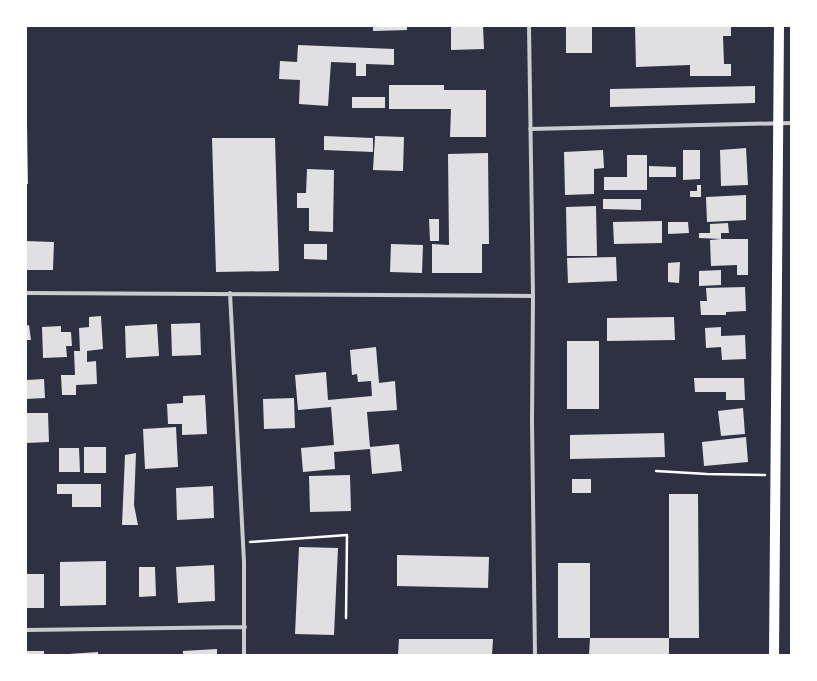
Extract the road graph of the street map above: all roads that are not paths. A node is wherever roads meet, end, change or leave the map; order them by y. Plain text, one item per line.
1 (529, 26) edge
2 (779, 26) edge
3 (777, 123) junction
4 (791, 123) edge
5 (530, 129) junction
6 (26, 293) edge
7 (230, 293) junction
8 (533, 296) junction
9 (245, 628) junction
10 (26, 630) edge
11 (244, 655) edge
12 (535, 655) edge
13 (774, 655) edge

1 - 5 street
2 - 3 main road
3 - 4 street
3 - 5 street
3 - 13 main road
5 - 8 street
6 - 7 street
7 - 8 street
7 - 9 street
8 - 12 street
9 - 10 street
9 - 11 street

